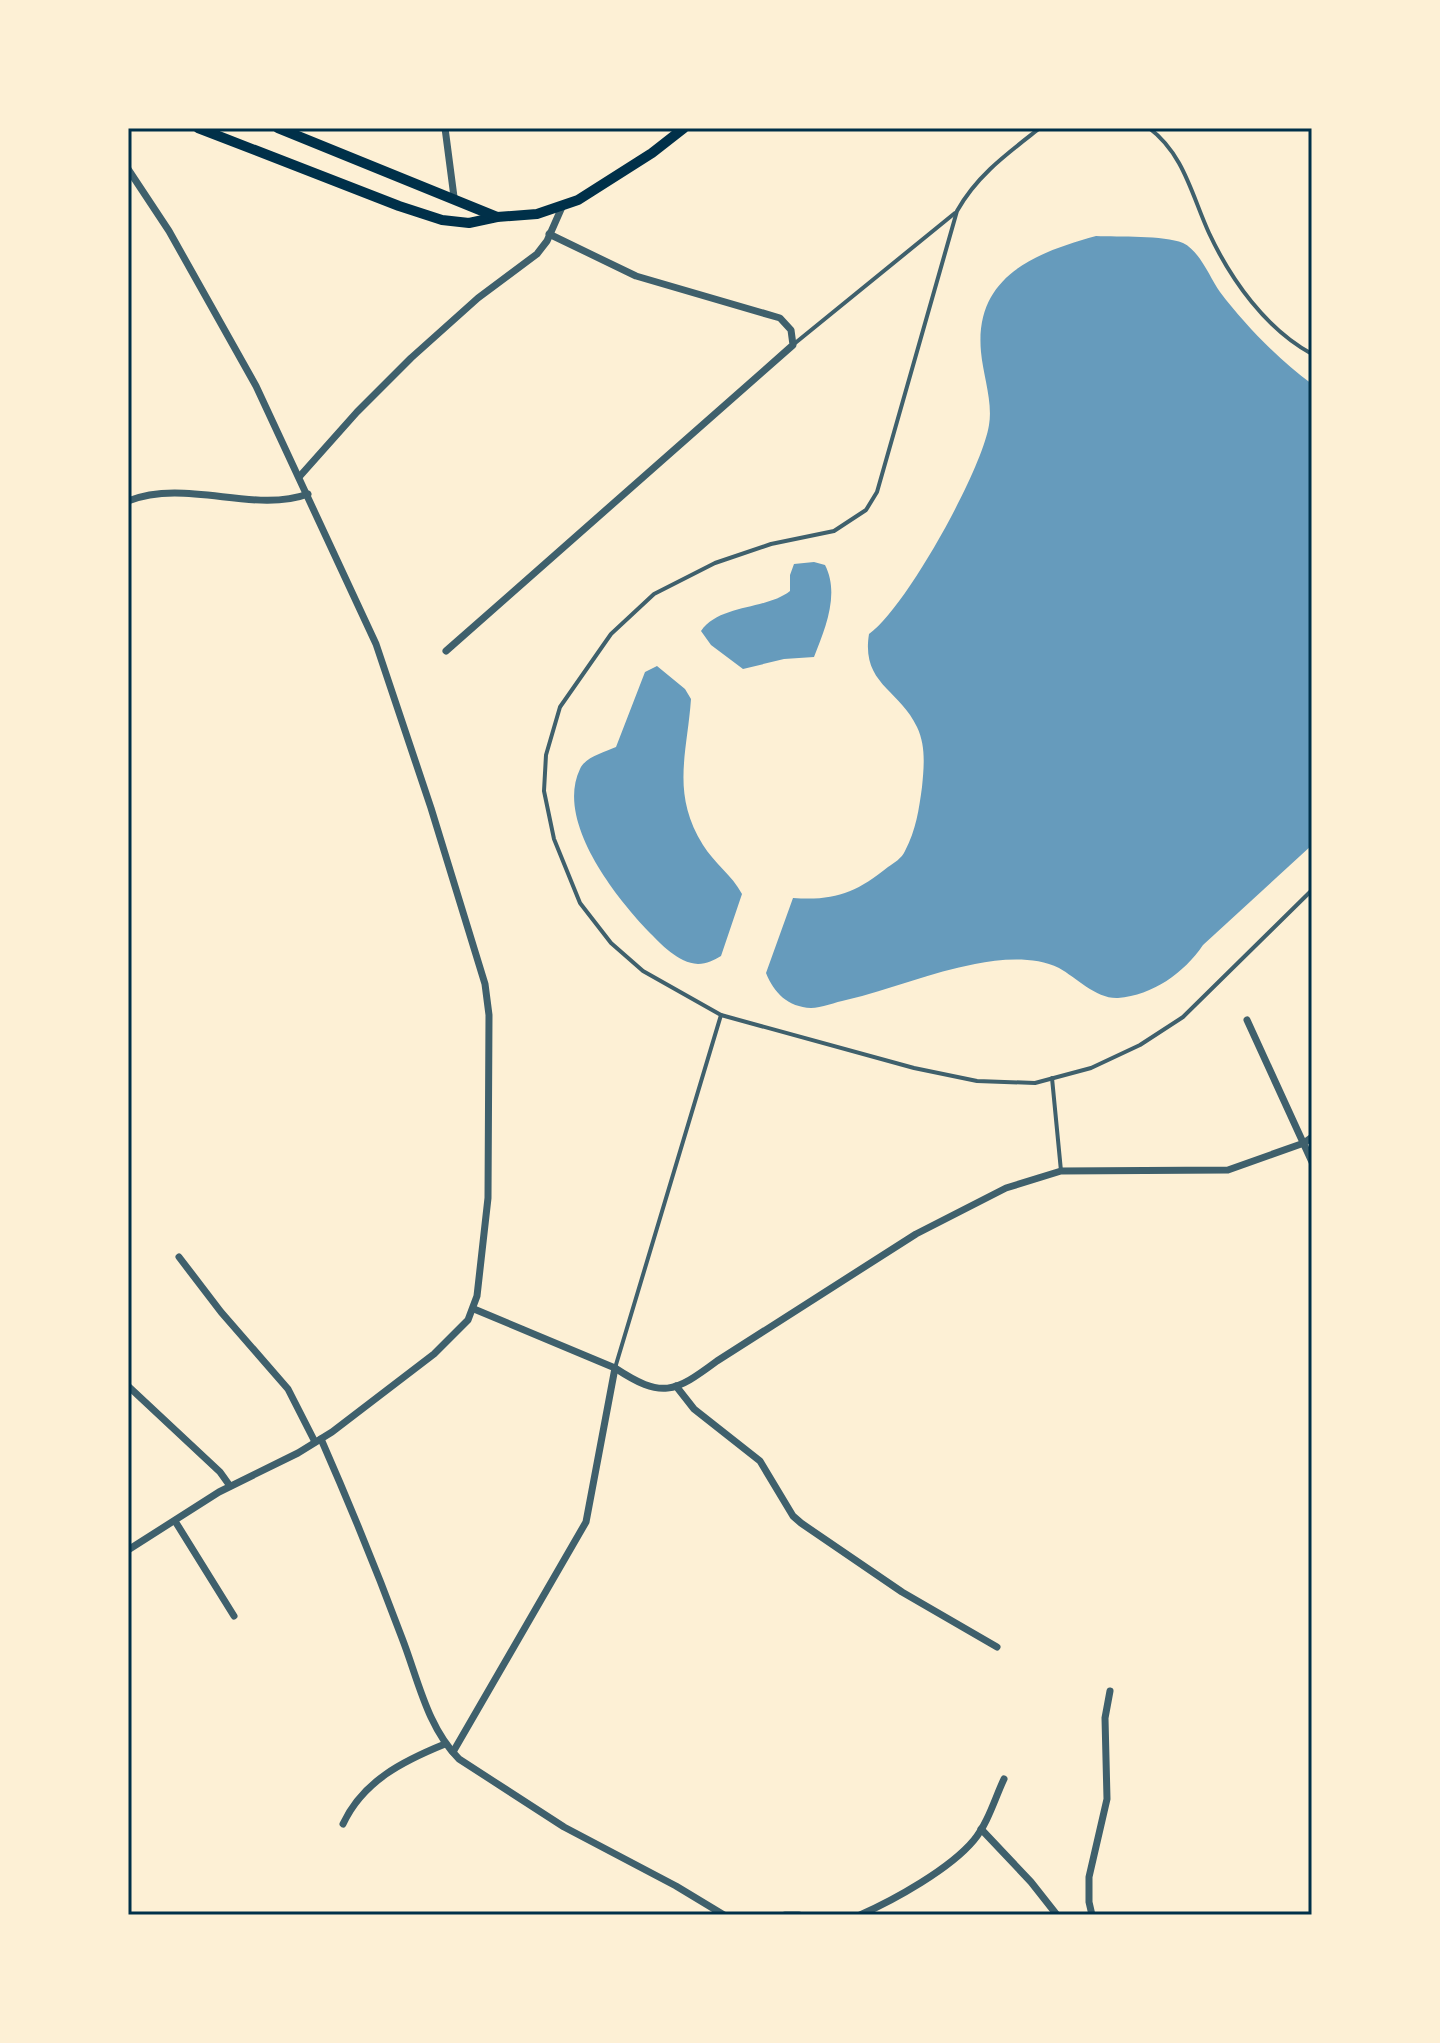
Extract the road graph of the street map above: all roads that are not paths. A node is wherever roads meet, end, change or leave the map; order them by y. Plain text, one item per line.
1 (198, 128) edge
2 (278, 128) edge
3 (445, 128) edge
4 (684, 128) edge
5 (1040, 128) edge
6 (1149, 128) edge
7 (128, 169) edge
8 (454, 197) junction
9 (562, 207) junction
10 (957, 211) junction
11 (497, 217) junction
12 (549, 234) junction
13 (793, 345) junction
14 (1312, 354) edge
15 (300, 476) junction
16 (308, 494) junction
17 (128, 501) edge
18 (446, 651) dead end
19 (1312, 890) edge
20 (721, 1015) junction
21 (1247, 1020) dead end
22 (1052, 1078) junction
23 (1312, 1137) edge
24 (1304, 1143) junction
25 (1312, 1162) edge
26 (1061, 1171) junction
27 (179, 1257) dead end
28 (474, 1309) junction
29 (615, 1368) junction
30 (128, 1386) edge
31 (676, 1386) junction
32 (318, 1441) junction
33 (230, 1486) junction
34 (175, 1521) junction
35 (128, 1550) edge
36 (234, 1616) dead end
37 (997, 1647) dead end
38 (1110, 1691) dead end
39 (445, 1744) junction
40 (453, 1752) junction
41 (1004, 1779) dead end
42 (343, 1824) dead end
43 (981, 1829) junction
44 (724, 1915) edge
45 (785, 1915) edge
46 (799, 1915) edge
47 (860, 1915) edge
48 (1057, 1915) edge
49 (1092, 1915) edge

1 - 11 main road
2 - 8 main road
3 - 8 street
4 - 9 main road
5 - 10 lane
6 - 14 lane
7 - 15 street
8 - 11 main road
9 - 11 main road
9 - 12 street
10 - 13 lane
10 - 20 lane
12 - 13 street
12 - 15 street
13 - 18 street
15 - 16 street
16 - 17 street
16 - 28 street
19 - 22 lane
20 - 22 lane
20 - 29 lane
21 - 24 street
22 - 26 lane
23 - 24 street
24 - 25 street
24 - 26 street
26 - 31 street
27 - 32 street
28 - 29 street
28 - 32 street
29 - 31 street
29 - 40 street
30 - 33 street
31 - 37 street
32 - 33 street
32 - 39 street
33 - 34 street
34 - 35 street
34 - 36 street
38 - 49 street
39 - 40 street
39 - 42 street
40 - 44 street
41 - 43 street
43 - 47 street
43 - 48 street
45 - 46 street

